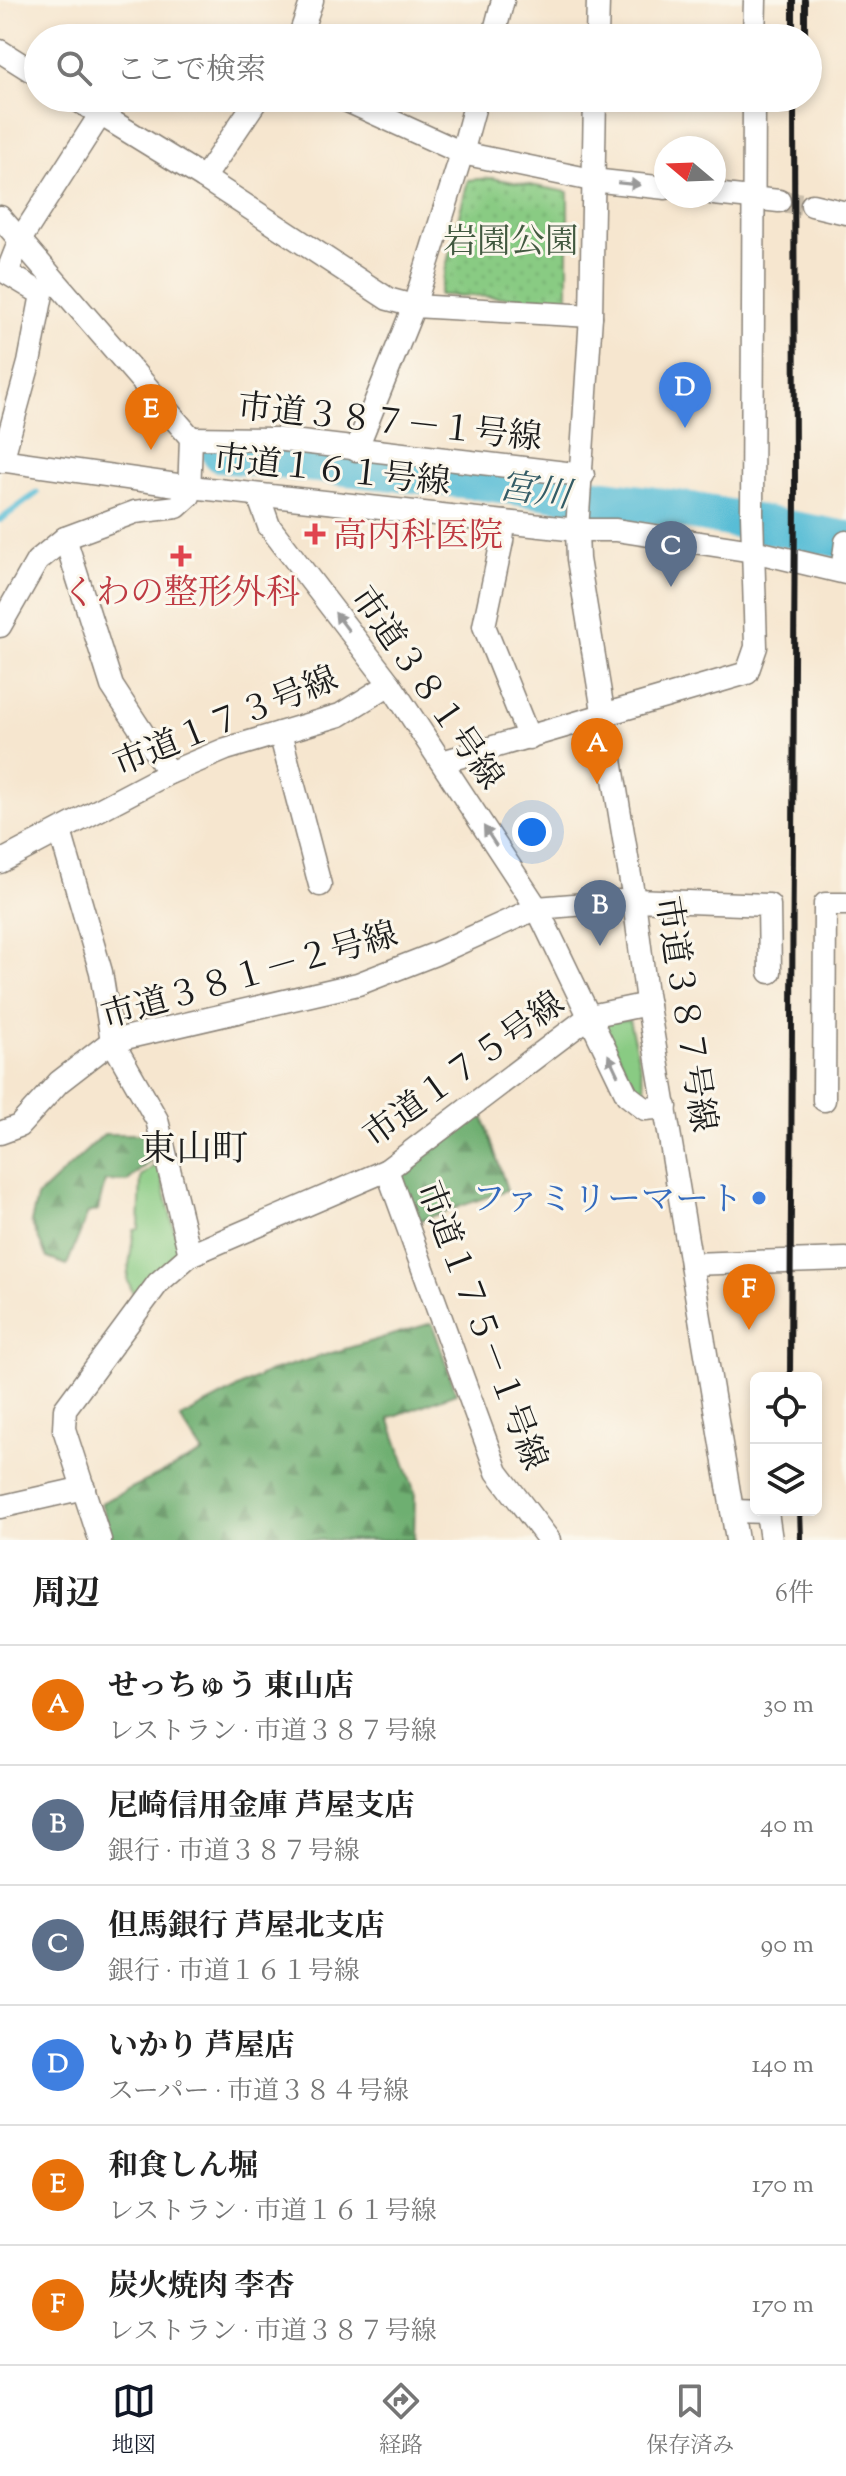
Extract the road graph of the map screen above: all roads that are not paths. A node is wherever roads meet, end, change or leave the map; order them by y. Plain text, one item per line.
1 (312, 0) edge
2 (503, 0) edge
3 (598, 0) edge
4 (755, 0) edge
5 (304, 24) edge
6 (497, 24) edge
7 (597, 24) edge
8 (754, 24) edge
9 (0, 51) edge
10 (24, 66) edge
11 (95, 112) edge
12 (249, 112) edge
13 (372, 112) edge
14 (473, 112) edge
15 (594, 112) edge
16 (754, 112) edge
17 (100, 115) junction
18 (462, 153) junction
19 (204, 178) junction
20 (592, 180) junction
21 (654, 187) edge
22 (726, 195) edge
23 (754, 198) junction
24 (779, 201) tunnel mouth
25 (812, 205) tunnel mouth
26 (846, 213) edge
27 (0, 217) edge
28 (20, 240) junction
29 (414, 306) junction
30 (591, 316) junction
31 (191, 438) junction
32 (356, 450) junction
33 (1, 460) edge
34 (582, 485) junction
35 (191, 487) junction
36 (258, 495) junction
37 (504, 522) junction
38 (577, 530) junction
39 (753, 531) junction
40 (65, 538) junction
41 (845, 560) edge
42 (0, 626) edge
43 (390, 684) junction
44 (604, 716) junction
45 (280, 733) junction
46 (529, 738) junction
47 (442, 762) junction
48 (169, 773) junction
49 (60, 831) junction
50 (0, 862) edge
51 (320, 885) dead end
52 (634, 900) junction
53 (835, 904) edge
54 (537, 908) junction
55 (770, 972) dead end
56 (648, 1004) junction
57 (590, 1016) junction
58 (112, 1041) junction
59 (824, 1100) dead end
60 (666, 1107) junction
61 (0, 1133) edge
62 (387, 1170) junction
63 (190, 1255) junction
64 (846, 1259) edge
65 (691, 1264) junction
66 (84, 1488) junction
67 (0, 1507) edge
68 (732, 1511) junction
69 (100, 1540) edge
70 (549, 1540) edge
71 (737, 1540) edge
72 (771, 1540) edge

1 - 5 street
2 - 6 street
3 - 7 street
4 - 8 street
9 - 10 street
11 - 17 street
12 - 19 street
13 - 18 street
14 - 18 street
15 - 20 street, 市道３８７号線
16 - 23 street
17 - 19 street
17 - 28 street
18 - 20 street
18 - 29 street
19 - 29 street
20 -> 21 street
20 - 30 street, 市道３８７号線
22 - 23 street
23 - 24 street
23 - 39 street
25 - 26 street
27 - 28 street
28 - 31 street
28 - 33 street
29 - 30 street
29 - 32 street
30 - 34 street, 市道３８７号線
31 - 32 street, 市道３８７－１号線
31 - 35 street
32 - 34 street, 市道３８７－１号線
33 - 35 street, 市道１６１号線
34 - 38 street, 市道３８７号線
35 - 36 street, 市道１６１号線
35 - 40 street
36 - 37 street, 市道１６１号線
43 -> 36 street, 市道３８１号線
37 - 38 street, 市道１６１号線
37 - 46 street
38 - 39 street, 市道１６１号線
38 - 44 street, 市道３８７号線
39 - 41 street, 市道１６１号線
39 - 44 street
40 - 42 street
40 - 48 street
43 - 45 street, 市道１７３号線
43 - 47 street, 市道３８１号線
44 - 46 street
44 - 52 street, 市道３８７号線
45 - 48 street, 市道１７３号線
45 - 51 street
46 - 47 street
54 -> 47 street, 市道３８１号線
48 - 49 street, 市道１７３号線
49 - 50 street, 市道１７３号線
49 - 58 street
52 - 54 street, 市道３８１－２号線
52 - 55 street, 市道３８１－２号線
52 - 56 street, 市道３８７号線
53 - 59 street
54 - 57 street, 市道３８１号線
54 - 58 street, 市道３８１－２号線
56 - 57 street, 市道１７５号線
56 - 60 street, 市道３８７号線
60 -> 57 street, 市道３８１号線
57 - 62 street, 市道１７５号線
58 - 61 street, 市道３８１－２号線
58 - 63 street
60 - 65 street, 市道３８７号線
62 - 63 street, 市道１７５号線
62 - 70 street, 市道１７５－１号線
63 - 66 street, 市道１７５号線
64 - 65 street
65 - 68 street, 市道３８７号線
66 - 67 street
66 - 69 street, 市道１７５号線
68 - 71 street, 市道３８７号線
68 - 72 street

